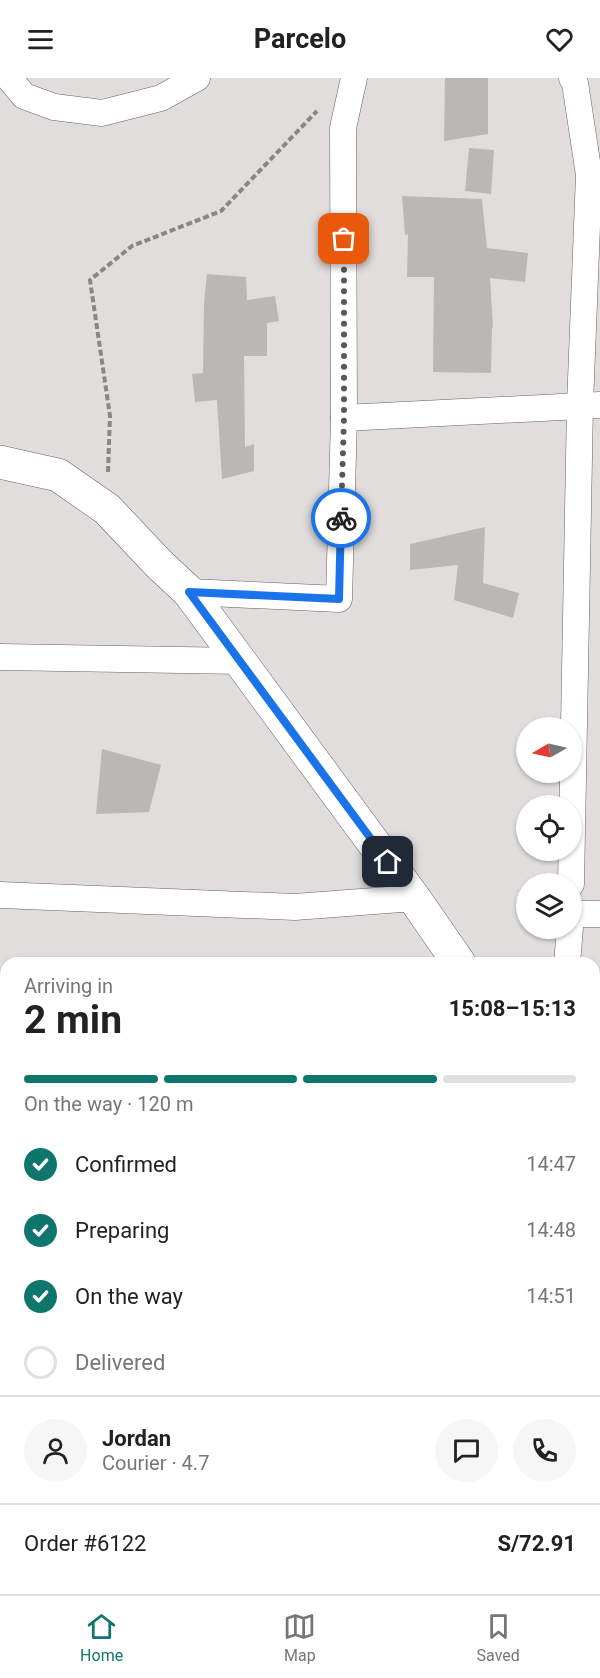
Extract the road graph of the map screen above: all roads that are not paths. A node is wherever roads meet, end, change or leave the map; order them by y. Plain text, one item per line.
1 (9, 78) edge
2 (197, 78) edge
3 (354, 78) edge
4 (572, 78) edge
5 (590, 405) edge
6 (344, 418) junction
7 (0, 462) edge
8 (189, 592) junction
9 (0, 657) edge
10 (241, 661) junction
11 (571, 873) edge
12 (0, 895) edge
13 (414, 898) junction
14 (582, 914) edge
15 (600, 914) edge
16 (569, 939) edge
17 (455, 957) edge
18 (568, 957) edge

1 - 2 street
3 - 6 street
4 - 5 street
5 - 6 street
5 - 11 street
6 - 8 street
7 - 8 main road
8 - 10 main road
9 - 10 street
10 - 13 main road
12 - 13 street
13 - 17 main road
14 - 15 street
16 - 18 street

